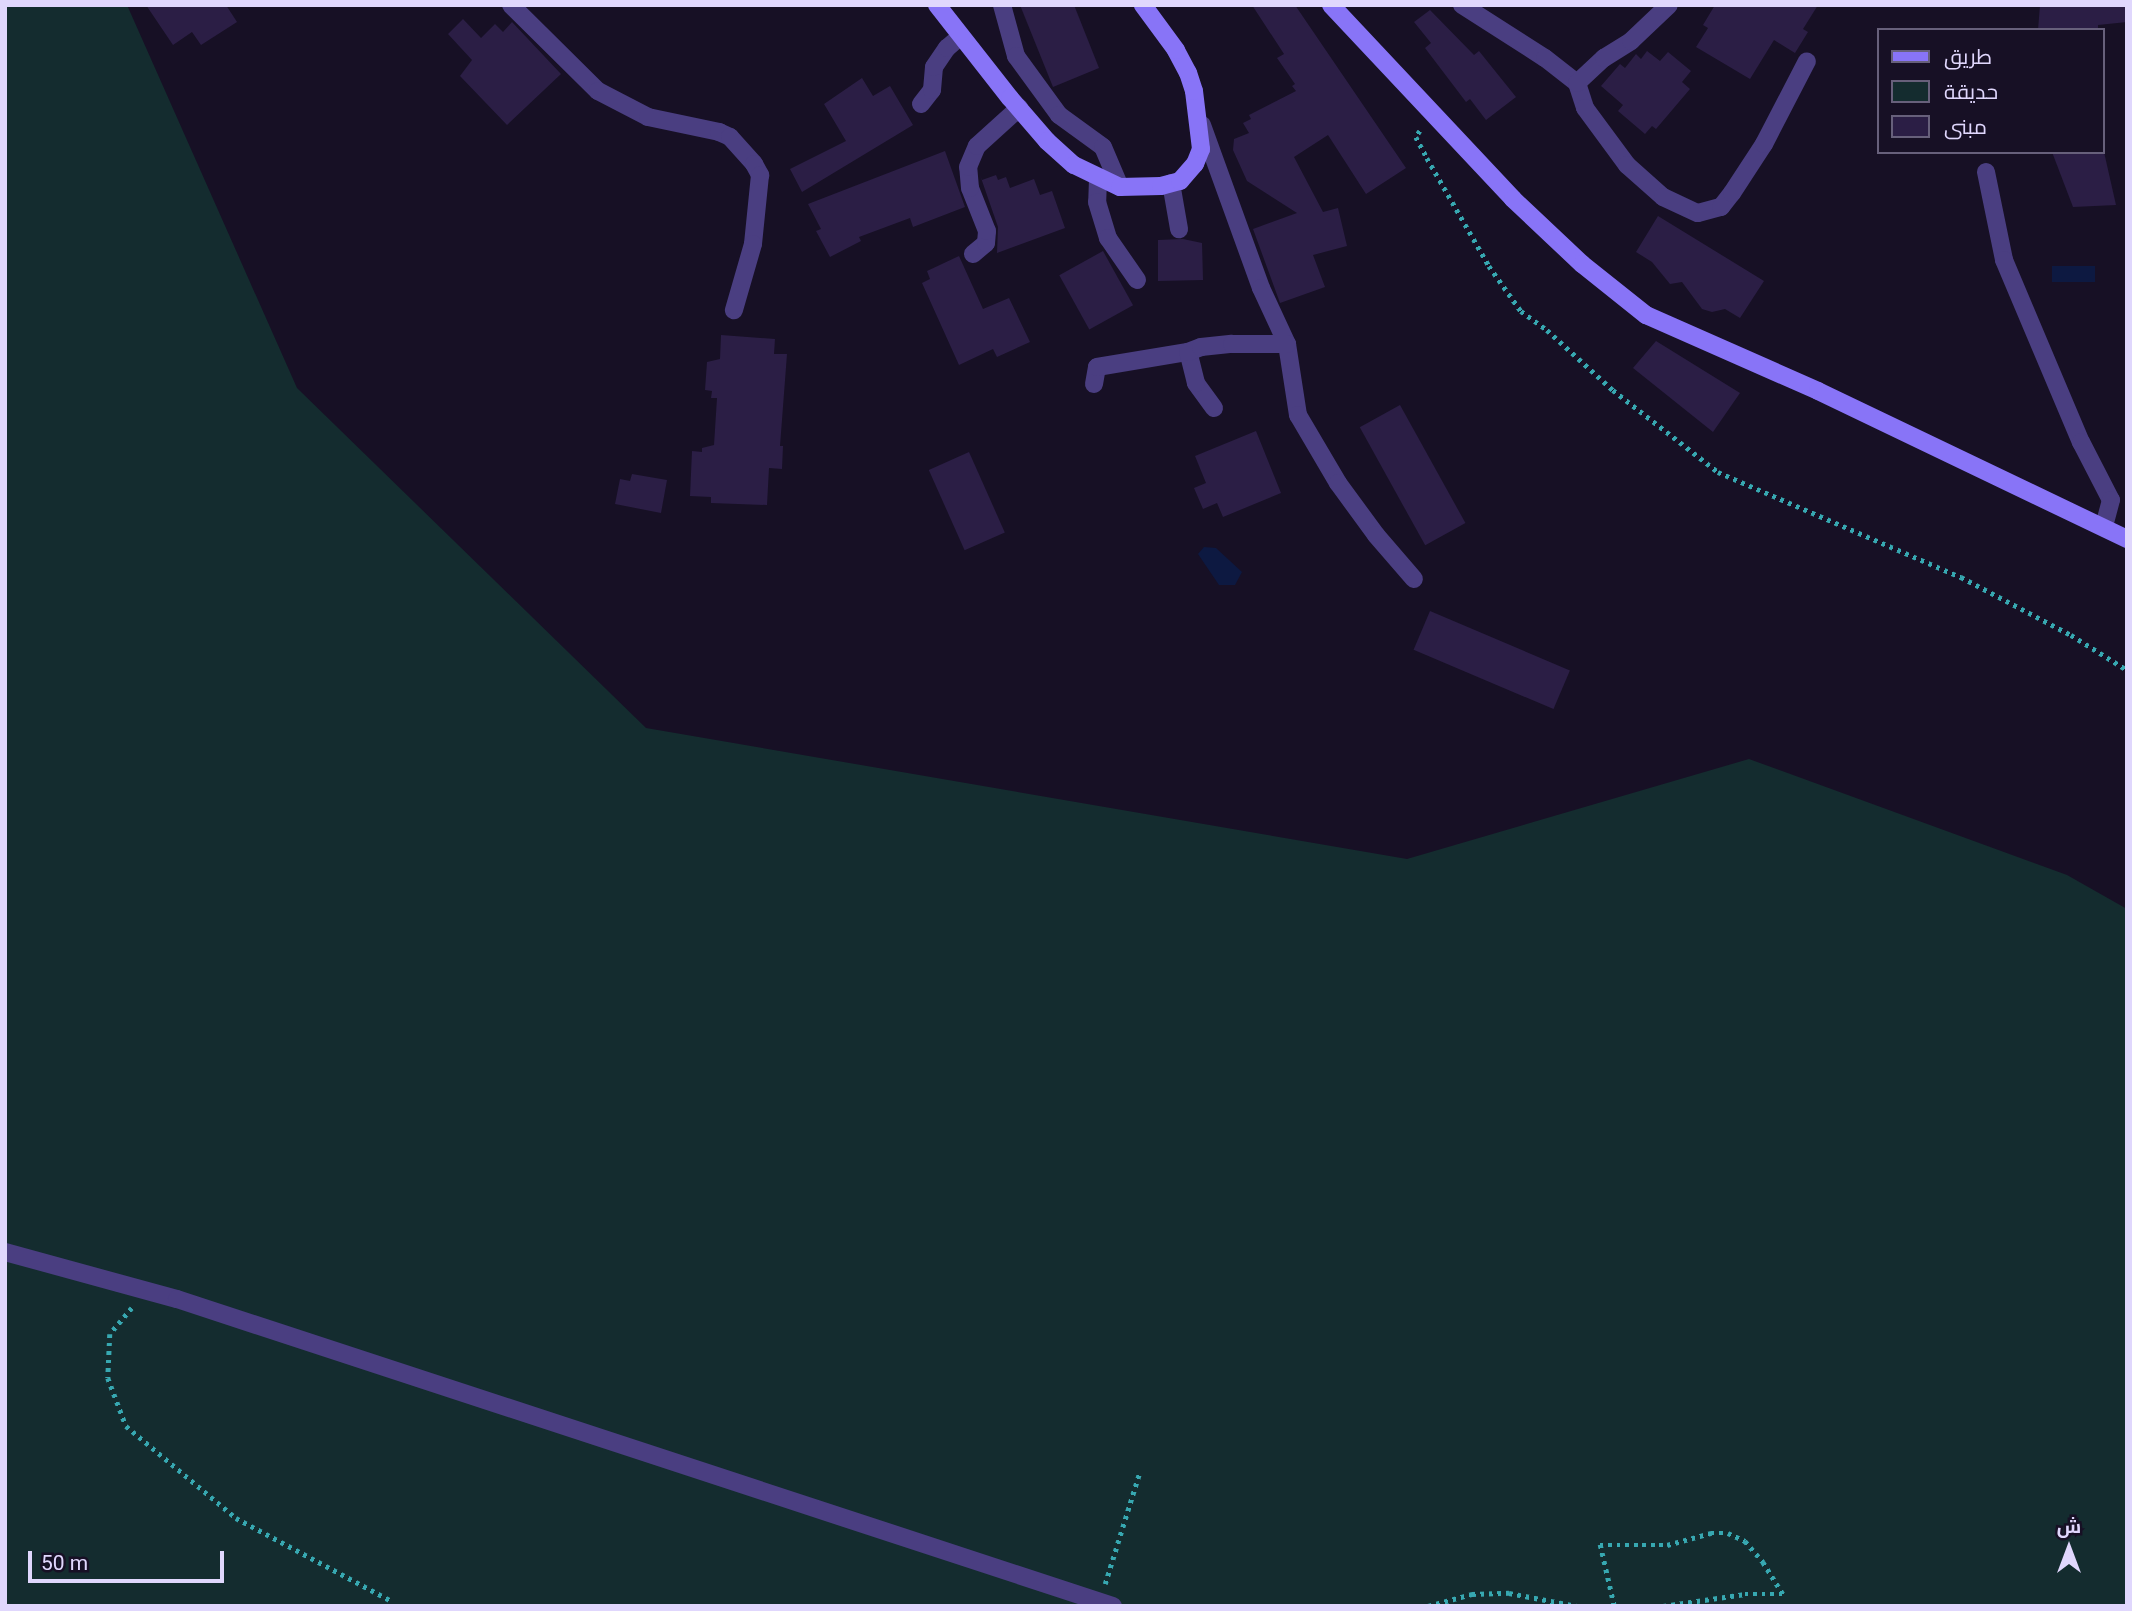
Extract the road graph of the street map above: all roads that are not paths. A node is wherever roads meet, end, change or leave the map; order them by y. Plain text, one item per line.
1 (511, 5) edge
2 (937, 5) edge
3 (1002, 5) edge
4 (1143, 5) edge
5 (1331, 5) edge
6 (1462, 5) edge
7 (1669, 5) edge
8 (961, 36) junction
9 (1807, 61) dead end
10 (1577, 83) junction
11 (921, 104) dead end
12 (1019, 108) junction
13 (1196, 109) junction
14 (1986, 172) dead end
15 (1098, 179) junction
16 (1171, 183) junction
17 (1120, 187) junction
18 (1179, 229) dead end
19 (973, 254) dead end
20 (1137, 280) dead end
21 (734, 310) dead end
22 (1287, 344) junction
23 (1188, 352) junction
24 (1094, 384) dead end
25 (1214, 408) dead end
26 (2105, 527) junction
27 (2127, 539) edge
28 (1414, 579) dead end
29 (5, 1252) edge
30 (1107, 1604) edge

1 - 21 street
2 - 8 street
3 - 17 street
4 - 13 street
5 - 26 street
6 - 10 street
7 - 10 street
8 - 11 street
8 - 12 street
9 - 10 street
12 - 15 street
12 - 19 street
13 - 16 street
13 - 22 street
14 - 26 street
15 - 17 street
15 - 20 street
16 - 17 street
16 - 18 street
22 - 23 street
22 - 28 street
23 - 24 street
23 - 25 street
26 - 27 street
29 - 30 street

